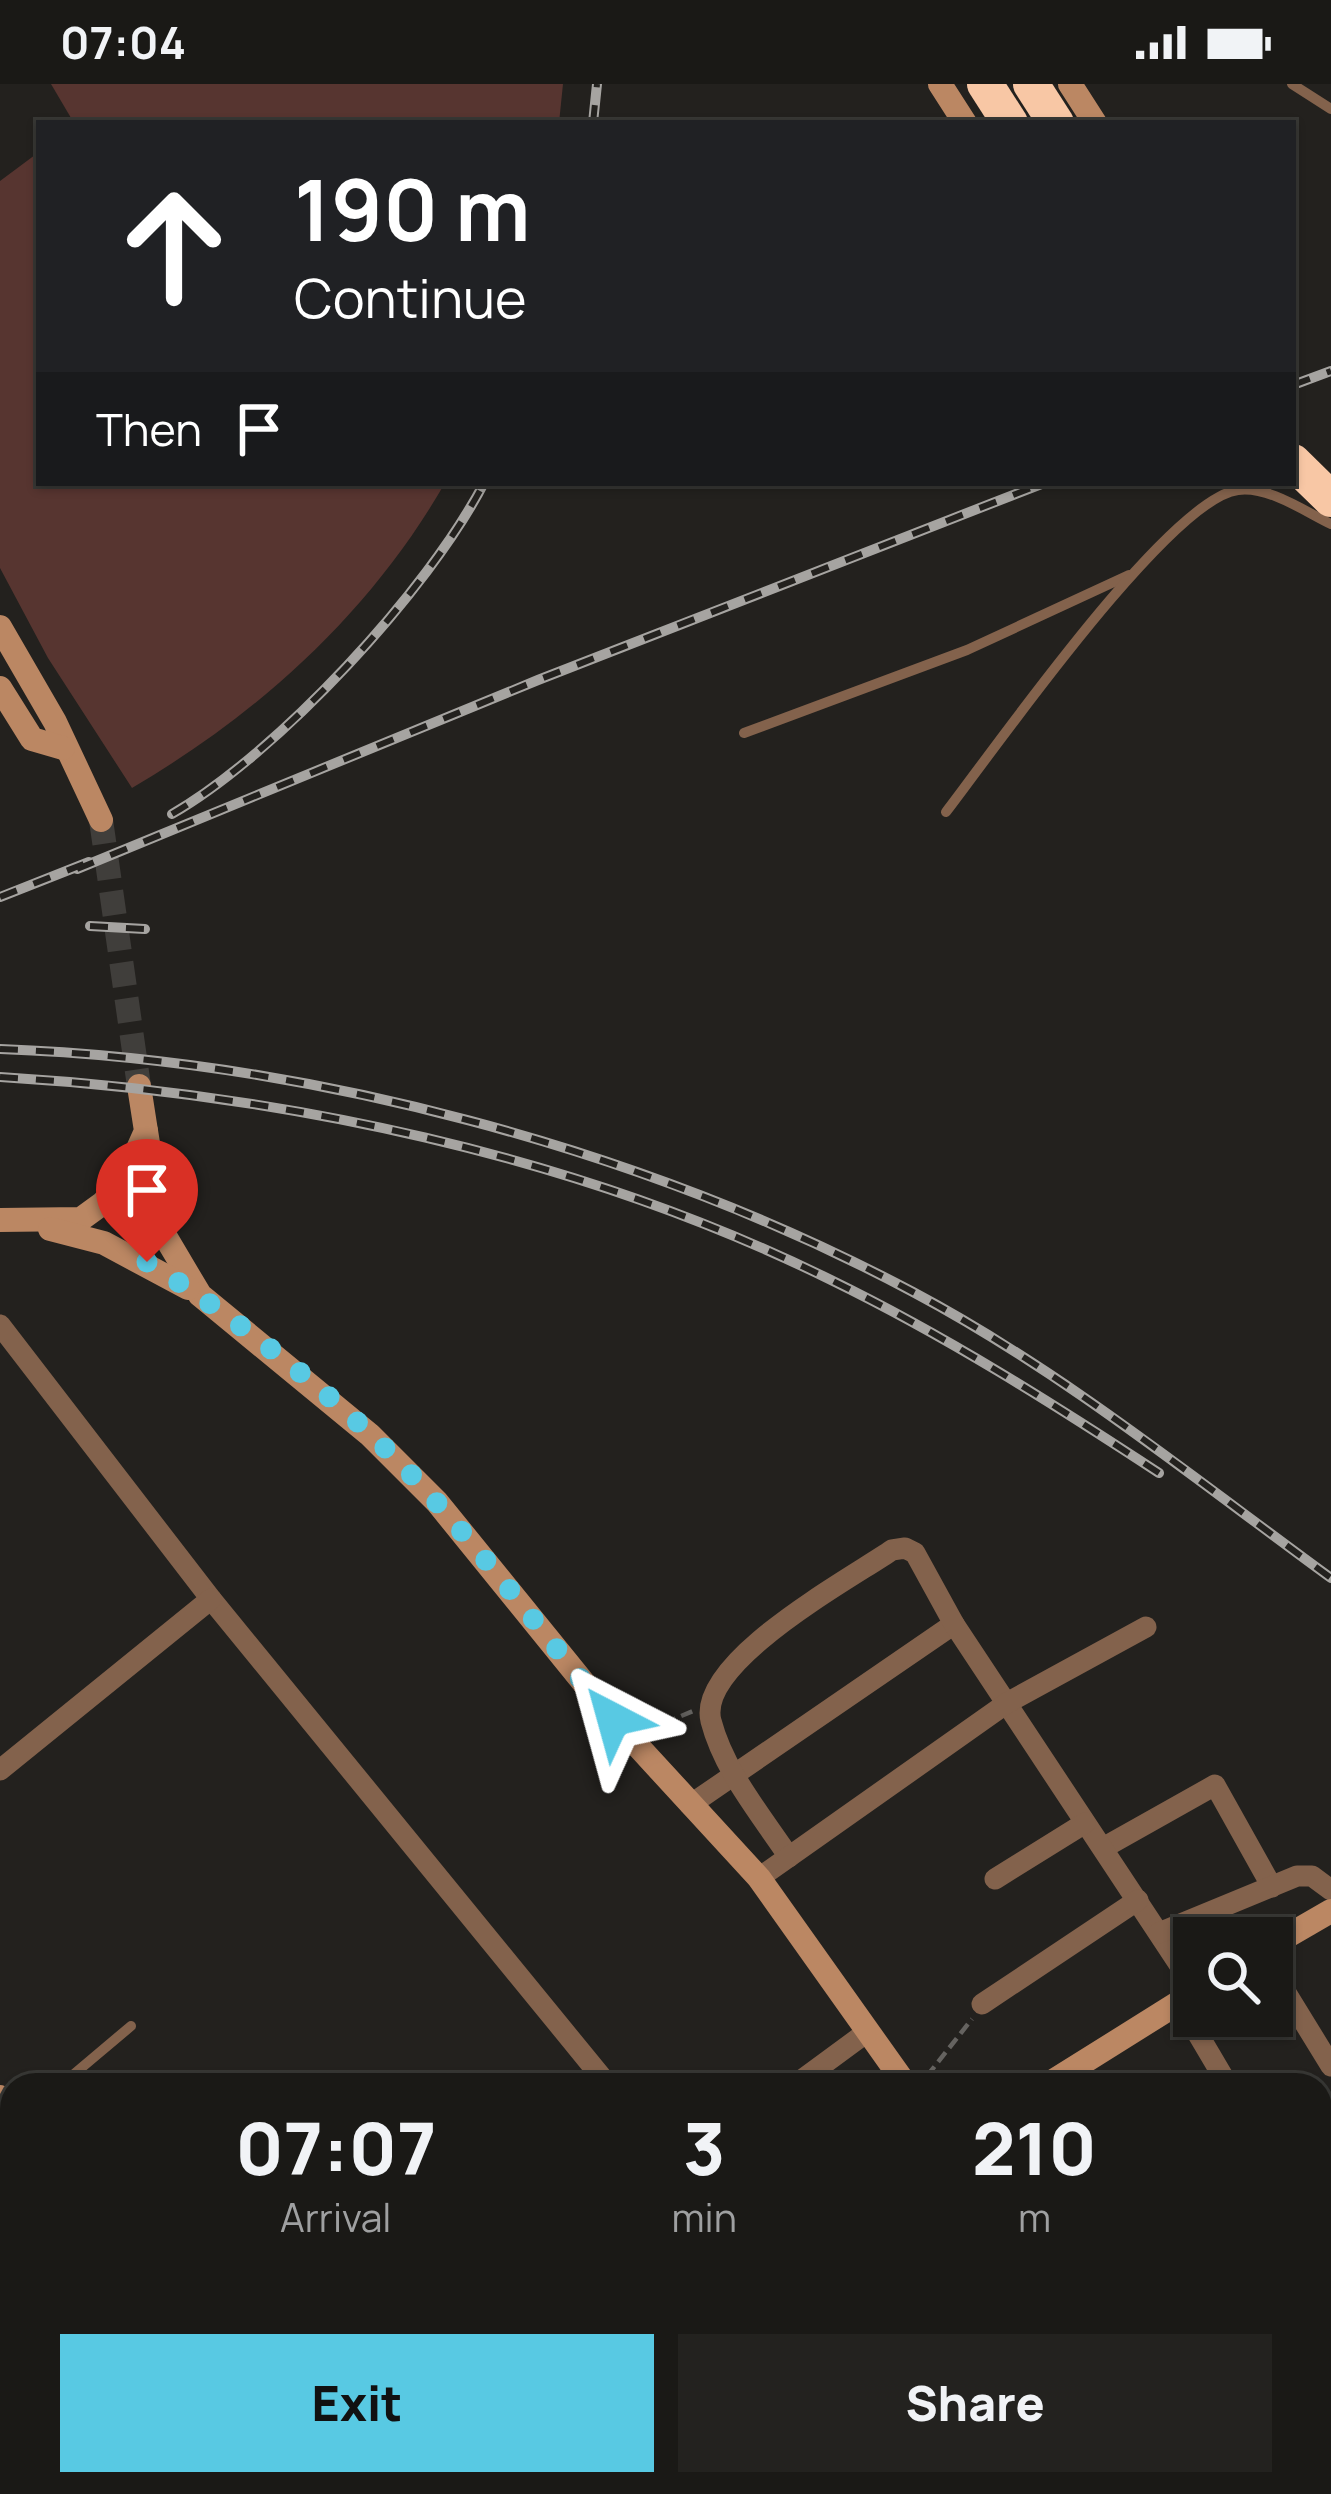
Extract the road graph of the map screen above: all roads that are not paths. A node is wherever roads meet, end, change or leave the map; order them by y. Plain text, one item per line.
1 (940, 84) edge
2 (985, 84) edge
3 (1031, 84) edge
4 (1070, 84) edge
5 (1292, 84) edge
6 (1331, 109) edge
7 (963, 120) edge
8 (1008, 120) edge
9 (1054, 120) edge
10 (1092, 120) edge
11 (1296, 465) edge
12 (1331, 499) edge
13 (1331, 524) edge
14 (1132, 574) junction
15 (0, 627) edge
16 (3, 701) edge
17 (744, 733) dead end
18 (64, 748) junction
19 (946, 812) dead end
20 (101, 820) tunnel mouth
21 (139, 1086) tunnel mouth
22 (146, 1131) junction
23 (12, 1221) edge
24 (200, 1295) junction
25 (0, 1325) edge
26 (211, 1599) junction
27 (954, 1624) junction
28 (1146, 1627) dead end
29 (1006, 1703) junction
30 (0, 1770) edge
31 (734, 1775) junction
32 (690, 1805) junction
33 (1085, 1823) junction
34 (1102, 1848) junction
35 (789, 1857) junction
36 (759, 1878) junction
37 (995, 1879) dead end
38 (1272, 1887) junction
39 (1331, 1890) edge
40 (1138, 1900) junction
41 (1331, 1911) edge
42 (1159, 1933) junction
43 (1293, 1933) edge
44 (1173, 1961) edge
45 (982, 2004) road end
46 (1173, 2004) edge
47 (1293, 2004) edge
48 (131, 2026) dead end
49 (867, 2032) junction
50 (1207, 2037) edge
51 (1331, 2066) edge
52 (75, 2073) edge
53 (598, 2073) edge
54 (812, 2073) edge
55 (897, 2073) edge
56 (1066, 2073) edge
57 (1223, 2073) edge

1 - 7 street
2 - 8 highway
3 - 9 highway
4 - 10 street
5 - 6 lane
11 - 12 highway
13 - 14 lane
14 - 17 lane
14 - 19 lane
15 - 18 street
16 - 18 street
18 - 20 street
21 - 22 street
22 - 23 street
22 - 24 street
23 - 24 street
24 - 32 street
25 - 26 street
26 - 30 street
26 - 53 street
27 - 29 street
27 - 31 street
27 - 31 street
28 - 29 street
29 - 33 street
29 - 35 street
31 - 32 street
31 - 35 street
32 - 36 street
33 - 34 street
33 - 37 street
34 - 38 street
34 - 40 street
35 - 36 street
36 - 49 street
38 - 39 street
38 - 42 street
40 - 42 street
40 - 45 street
41 - 43 street
42 - 44 street
46 - 56 street
47 - 51 street
48 - 52 lane
49 - 54 street
49 - 55 street
50 - 57 street

